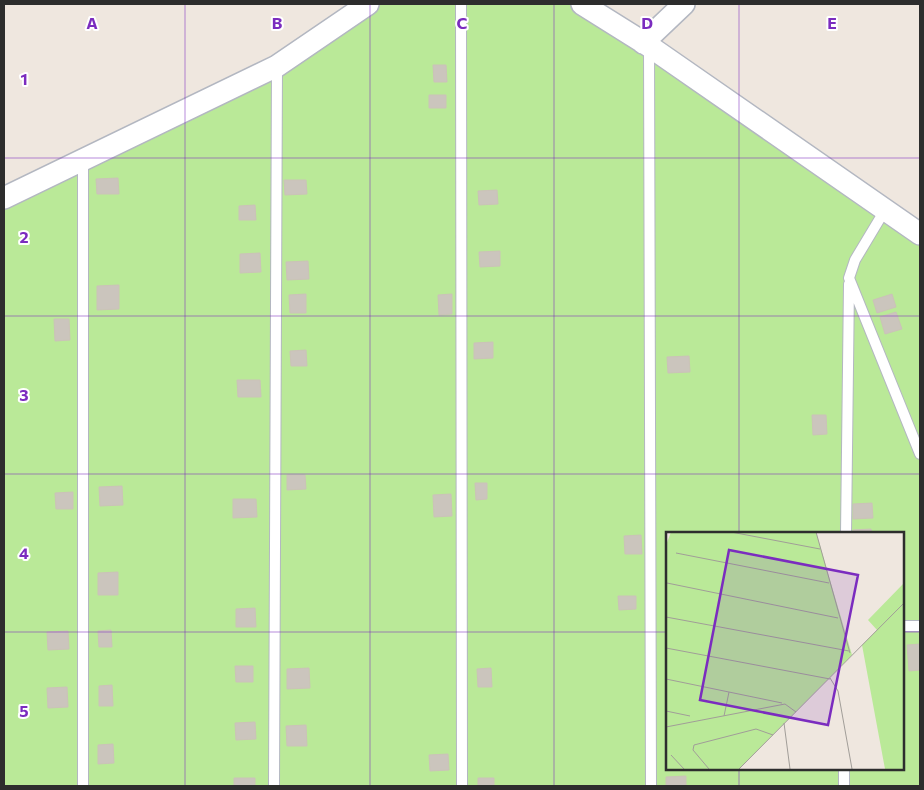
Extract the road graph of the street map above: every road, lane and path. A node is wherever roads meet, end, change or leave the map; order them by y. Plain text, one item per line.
1 (368, 4) edge
2 (461, 4) edge
3 (582, 4) edge
4 (684, 4) edge
5 (646, 44) junction
6 (277, 66) junction
7 (83, 159) junction
8 (4, 198) edge
9 (885, 210) junction
10 (920, 234) edge
11 (850, 278) junction
12 (920, 454) edge
13 (846, 532) edge
14 (904, 626) edge
15 (920, 626) edge
16 (844, 770) edge
17 (83, 786) edge
18 (274, 786) edge
19 (462, 786) edge
20 (651, 786) edge
21 (844, 786) edge

1 - 6 street
2 - 19 lane
3 - 5 street
4 - 5 street
5 - 9 street
5 - 20 lane
6 - 7 street
6 - 18 lane
7 - 8 street
7 - 17 lane
9 - 10 street
9 - 11 lane
11 - 12 lane
11 - 13 lane
14 - 15 lane
16 - 21 lane

